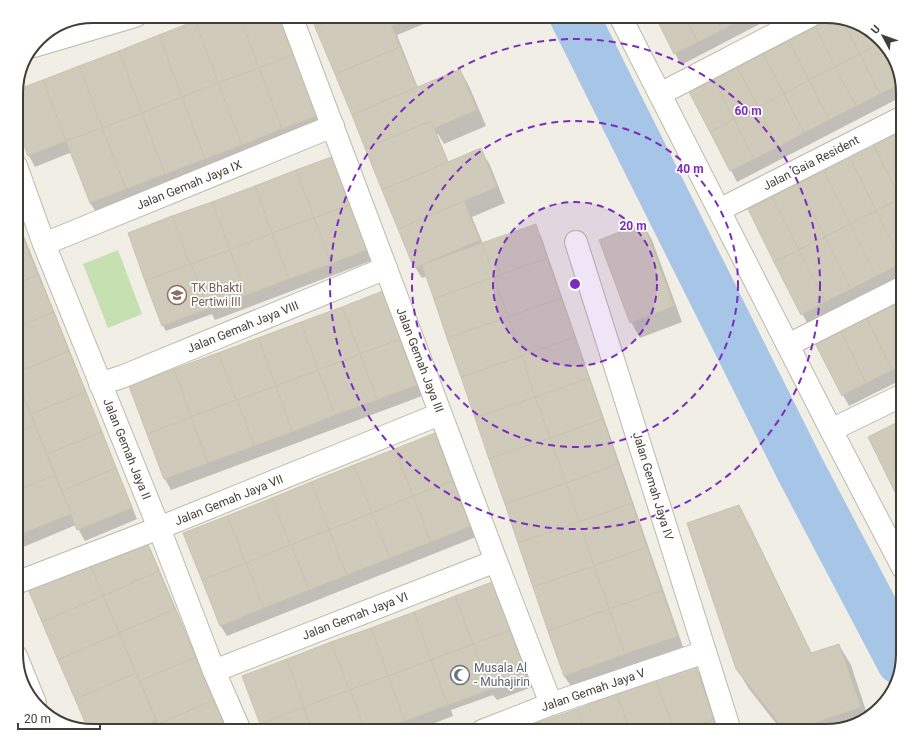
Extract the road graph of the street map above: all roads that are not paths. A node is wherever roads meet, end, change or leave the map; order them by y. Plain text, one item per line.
1 (111, 23) edge
2 (294, 23) edge
3 (624, 23) edge
4 (797, 23) edge
5 (44, 43) edge
6 (660, 94) junction
7 (896, 121) edge
8 (333, 126) junction
9 (23, 186) edge
10 (719, 210) junction
11 (576, 242) dead end
12 (44, 244) junction
13 (386, 268) junction
14 (896, 291) edge
15 (788, 345) junction
16 (100, 384) junction
17 (896, 398) edge
18 (440, 414) junction
19 (831, 430) junction
20 (159, 528) junction
21 (896, 555) edge
22 (496, 561) junction
23 (23, 579) edge
24 (705, 652) junction
25 (214, 671) junction
26 (551, 704) junction
27 (237, 724) edge
28 (500, 724) edge
29 (728, 724) edge

1 - 5 street
2 - 8 street, Jalan Gemah Jaya III
3 - 6 street
4 - 6 street
6 - 10 street
7 - 10 street, Jalan Gaia Resident
8 - 12 street, Jalan Gemah Jaya IX
8 - 13 street, Jalan Gemah Jaya III
9 - 12 street, Jalan Gemah Jaya II
10 - 15 street
11 - 24 street, Jalan Gemah Jaya IV
12 - 16 street, Jalan Gemah Jaya II
13 - 16 street, Jalan Gemah Jaya VIII
13 - 18 street, Jalan Gemah Jaya III
14 - 15 street
15 - 19 street
16 - 20 street, Jalan Gemah Jaya II
17 - 19 street
18 - 20 street, Jalan Gemah Jaya VII
18 - 22 street, Jalan Gemah Jaya III
19 - 21 street
20 - 23 street, Jalan Gemah Jaya VII
20 - 25 street, Jalan Gemah Jaya II
22 - 25 street, Jalan Gemah Jaya VI
22 - 26 street, Jalan Gemah Jaya III
24 - 26 street, Jalan Gemah Jaya V
24 - 29 street, Jalan Gemah Jaya IV
25 - 27 street, Jalan Gemah Jaya II
26 - 28 street, Jalan Gemah Jaya V

